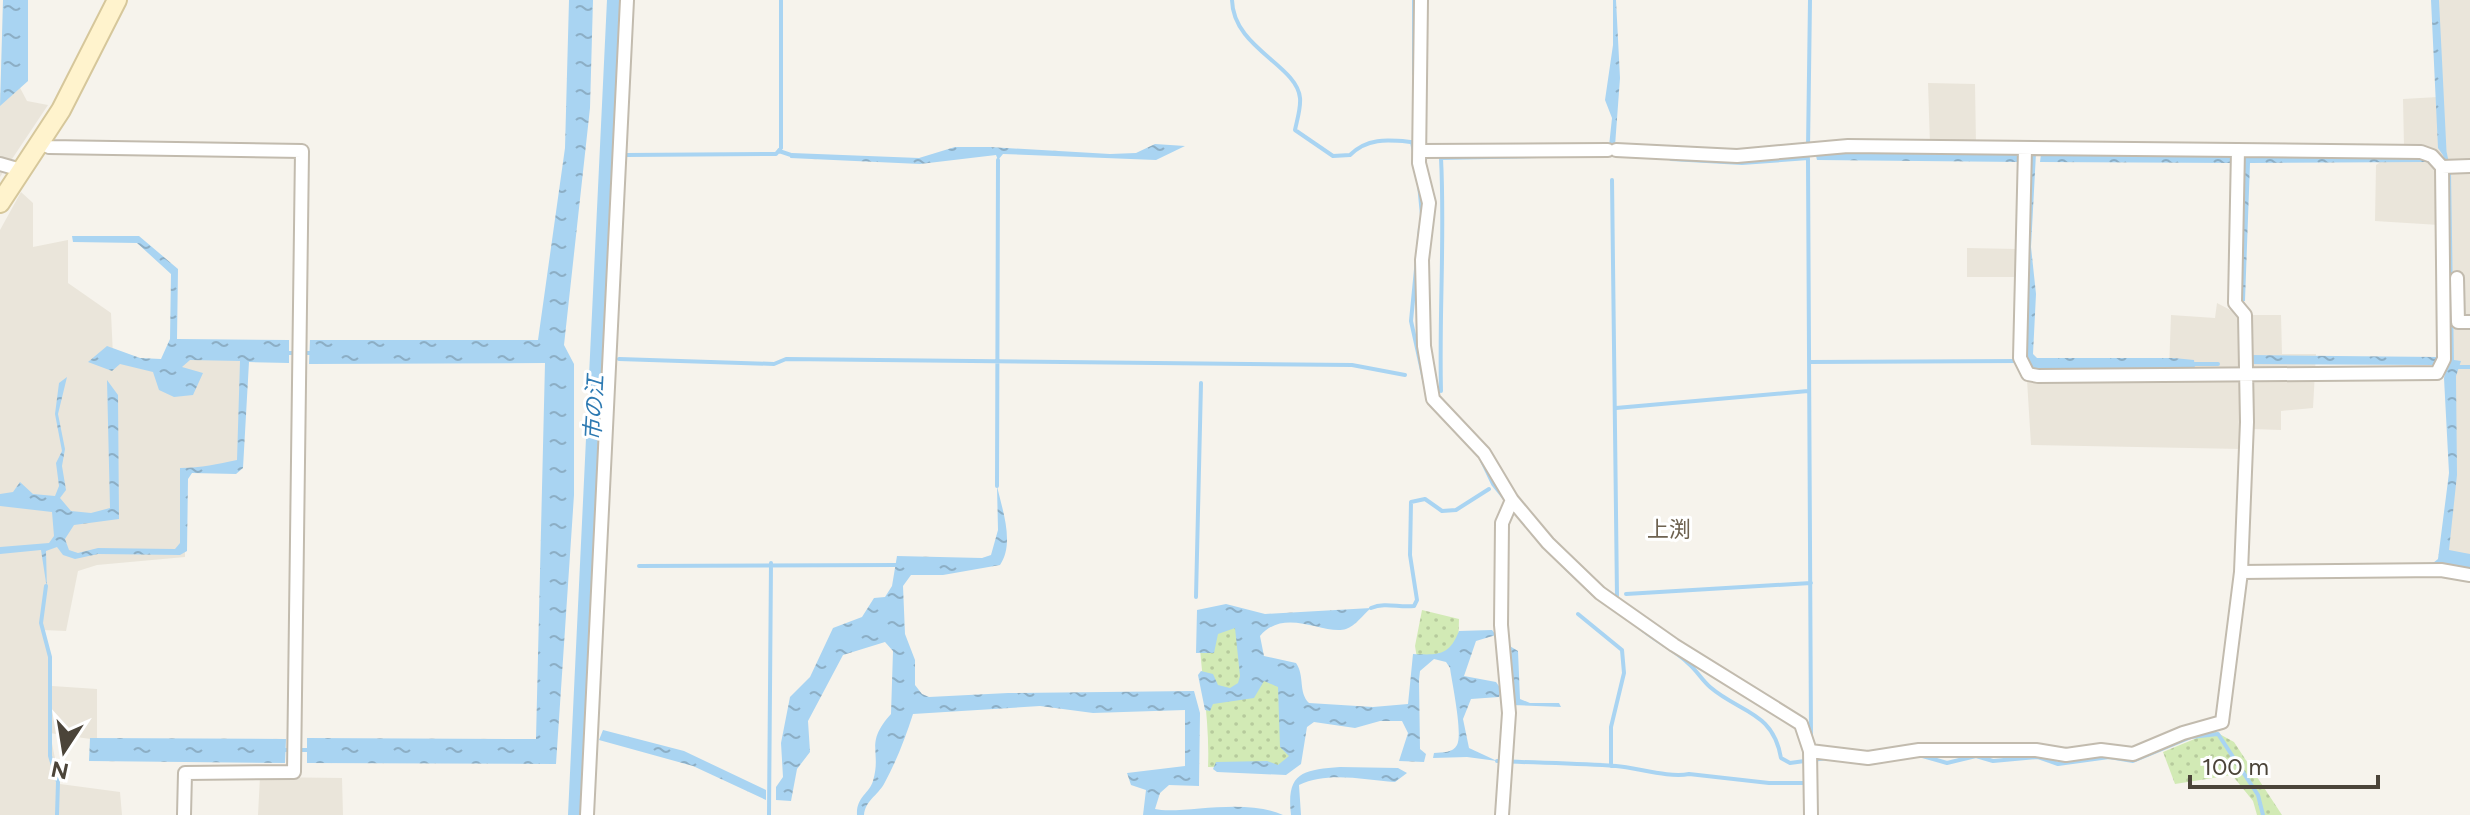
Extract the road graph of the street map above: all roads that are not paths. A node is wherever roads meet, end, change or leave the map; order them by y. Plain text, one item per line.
1 (117, 0) edge
2 (627, 0) edge
3 (1421, 0) edge
4 (40, 143) junction
5 (2030, 149) junction
6 (2238, 150) junction
7 (1421, 151) junction
8 (0, 164) edge
9 (2470, 166) edge
10 (2447, 167) junction
11 (21, 170) junction
12 (0, 203) edge
13 (2457, 278) edge
14 (2470, 322) edge
15 (2245, 365) junction
16 (1509, 506) junction
17 (2241, 572) junction
18 (2470, 575) edge
19 (1810, 757) junction
20 (184, 815) edge
21 (587, 815) edge
22 (1502, 815) edge
23 (1811, 815) edge

1 - 4 main road
2 - 21 street
3 - 7 street
4 - 11 main road
4 - 20 street
5 - 6 street
5 - 7 street
5 - 15 street
6 - 10 street
6 - 15 street
7 - 16 street
8 - 11 street
9 - 10 street
10 - 13 street
11 - 12 main road
13 - 14 street
13 - 15 street
15 - 17 street
16 - 19 street
16 - 22 street
17 - 18 street
17 - 19 street
19 - 23 street

